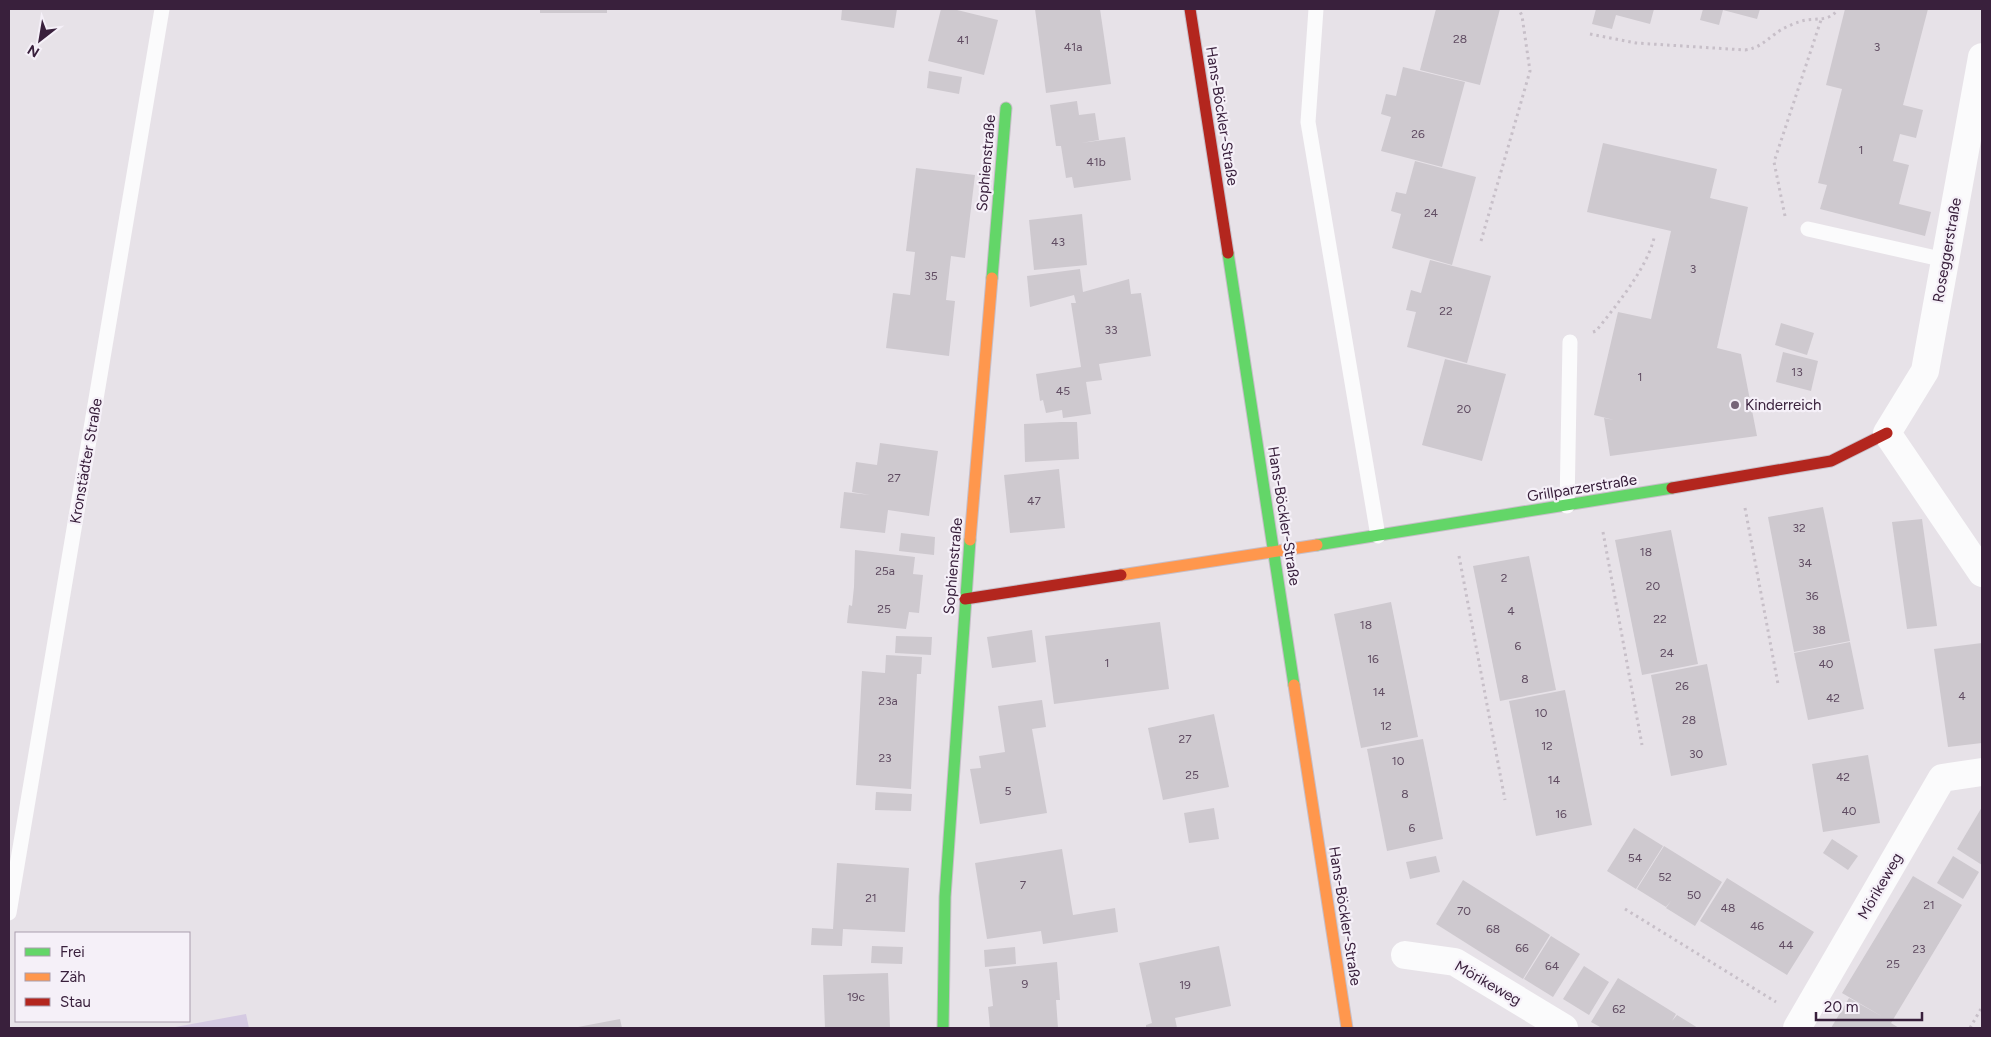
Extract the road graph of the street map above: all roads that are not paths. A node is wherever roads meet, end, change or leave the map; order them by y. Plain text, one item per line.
1 (162, 9) edge
2 (1190, 9) edge
3 (1316, 9) edge
4 (1982, 57) edge
5 (1978, 106) edge
6 (1006, 108) dead end
7 (1808, 229) road end
8 (1945, 260) junction
9 (1570, 342) road end
10 (1887, 433) junction
11 (1567, 506) junction
12 (1378, 536) junction
13 (1274, 551) junction
14 (1982, 572) edge
15 (965, 599) junction
16 (1982, 772) edge
17 (9, 912) edge
18 (1405, 955) dead end
19 (1800, 1023) edge
20 (943, 1028) edge
21 (1347, 1028) edge
22 (1564, 1028) edge

1 - 17 lane, Kronstädter Straße
2 - 13 street, Hans-Böckler-Straße
3 - 12 lane
4 - 5 street, Roseggerstraße
5 - 8 street, Roseggerstraße
6 - 15 street, Sophienstraße
7 - 8 lane
8 - 10 street, Roseggerstraße
9 - 11 lane
10 - 11 street, Grillparzerstraße
10 - 14 street
11 - 12 street, Grillparzerstraße
12 - 13 street, Grillparzerstraße
13 - 15 street, Grillparzerstraße
13 - 21 street, Hans-Böckler-Straße
15 - 20 street, Sophienstraße
16 - 19 street, Mörikeweg
18 - 22 street, Mörikeweg

